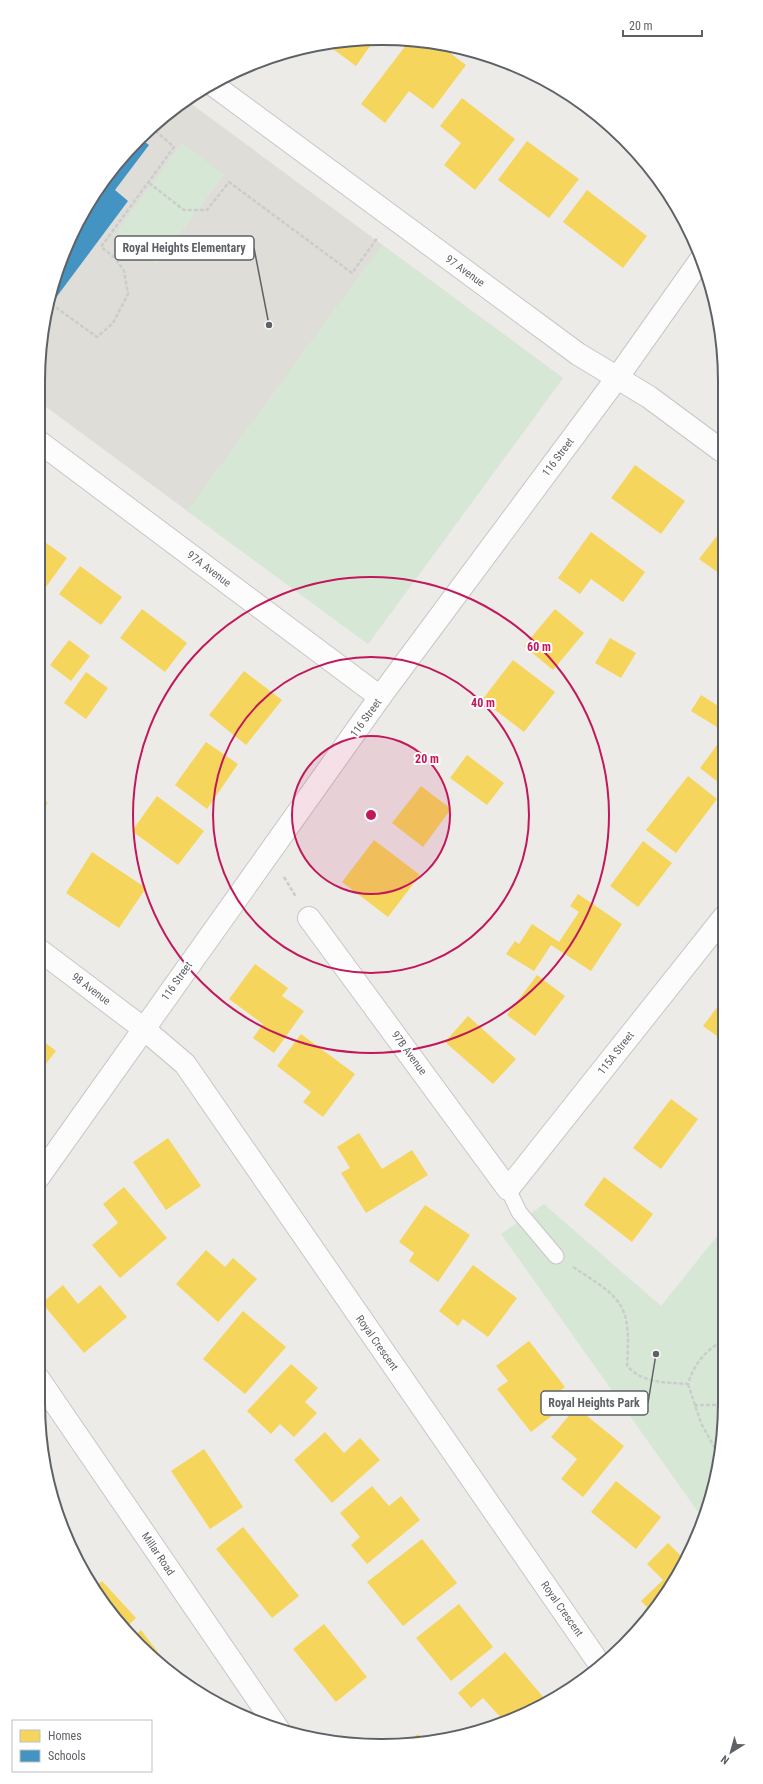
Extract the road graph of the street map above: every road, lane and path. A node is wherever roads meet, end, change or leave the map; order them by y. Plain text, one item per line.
1 (217, 88) edge
2 (157, 132) edge
3 (148, 183) junction
4 (379, 236) dead end
5 (697, 265) edge
6 (53, 306) edge
7 (618, 378) junction
8 (45, 446) edge
9 (718, 448) edge
10 (380, 697) junction
11 (309, 918) dead end
12 (718, 925) edge
13 (45, 954) edge
14 (144, 1029) junction
15 (45, 1168) edge
16 (508, 1189) junction
17 (556, 1256) joint
18 (718, 1343) edge
19 (688, 1384) junction
20 (45, 1388) edge
21 (694, 1404) junction
22 (718, 1405) edge
23 (715, 1448) edge
24 (597, 1660) edge
25 (272, 1721) edge

1 - 7 street, 97 Avenue
2 - 3 path
3 - 4 path
3 - 6 path
5 - 7 street, 116 Street
7 - 9 street, 97 Avenue
7 - 10 street, 116 Street
8 - 10 street, 97A Avenue
10 - 14 street, 116 Street
11 - 16 street, 97B Avenue
12 - 16 street, 115A Street
13 - 14 street, 98 Avenue
14 - 15 street, 116 Street
14 - 24 street, Royal Crescent
16 - 17 lane
17 - 19 path
18 - 19 path
19 - 21 path
20 - 25 street, Millar Road
21 - 22 path
21 - 23 path

